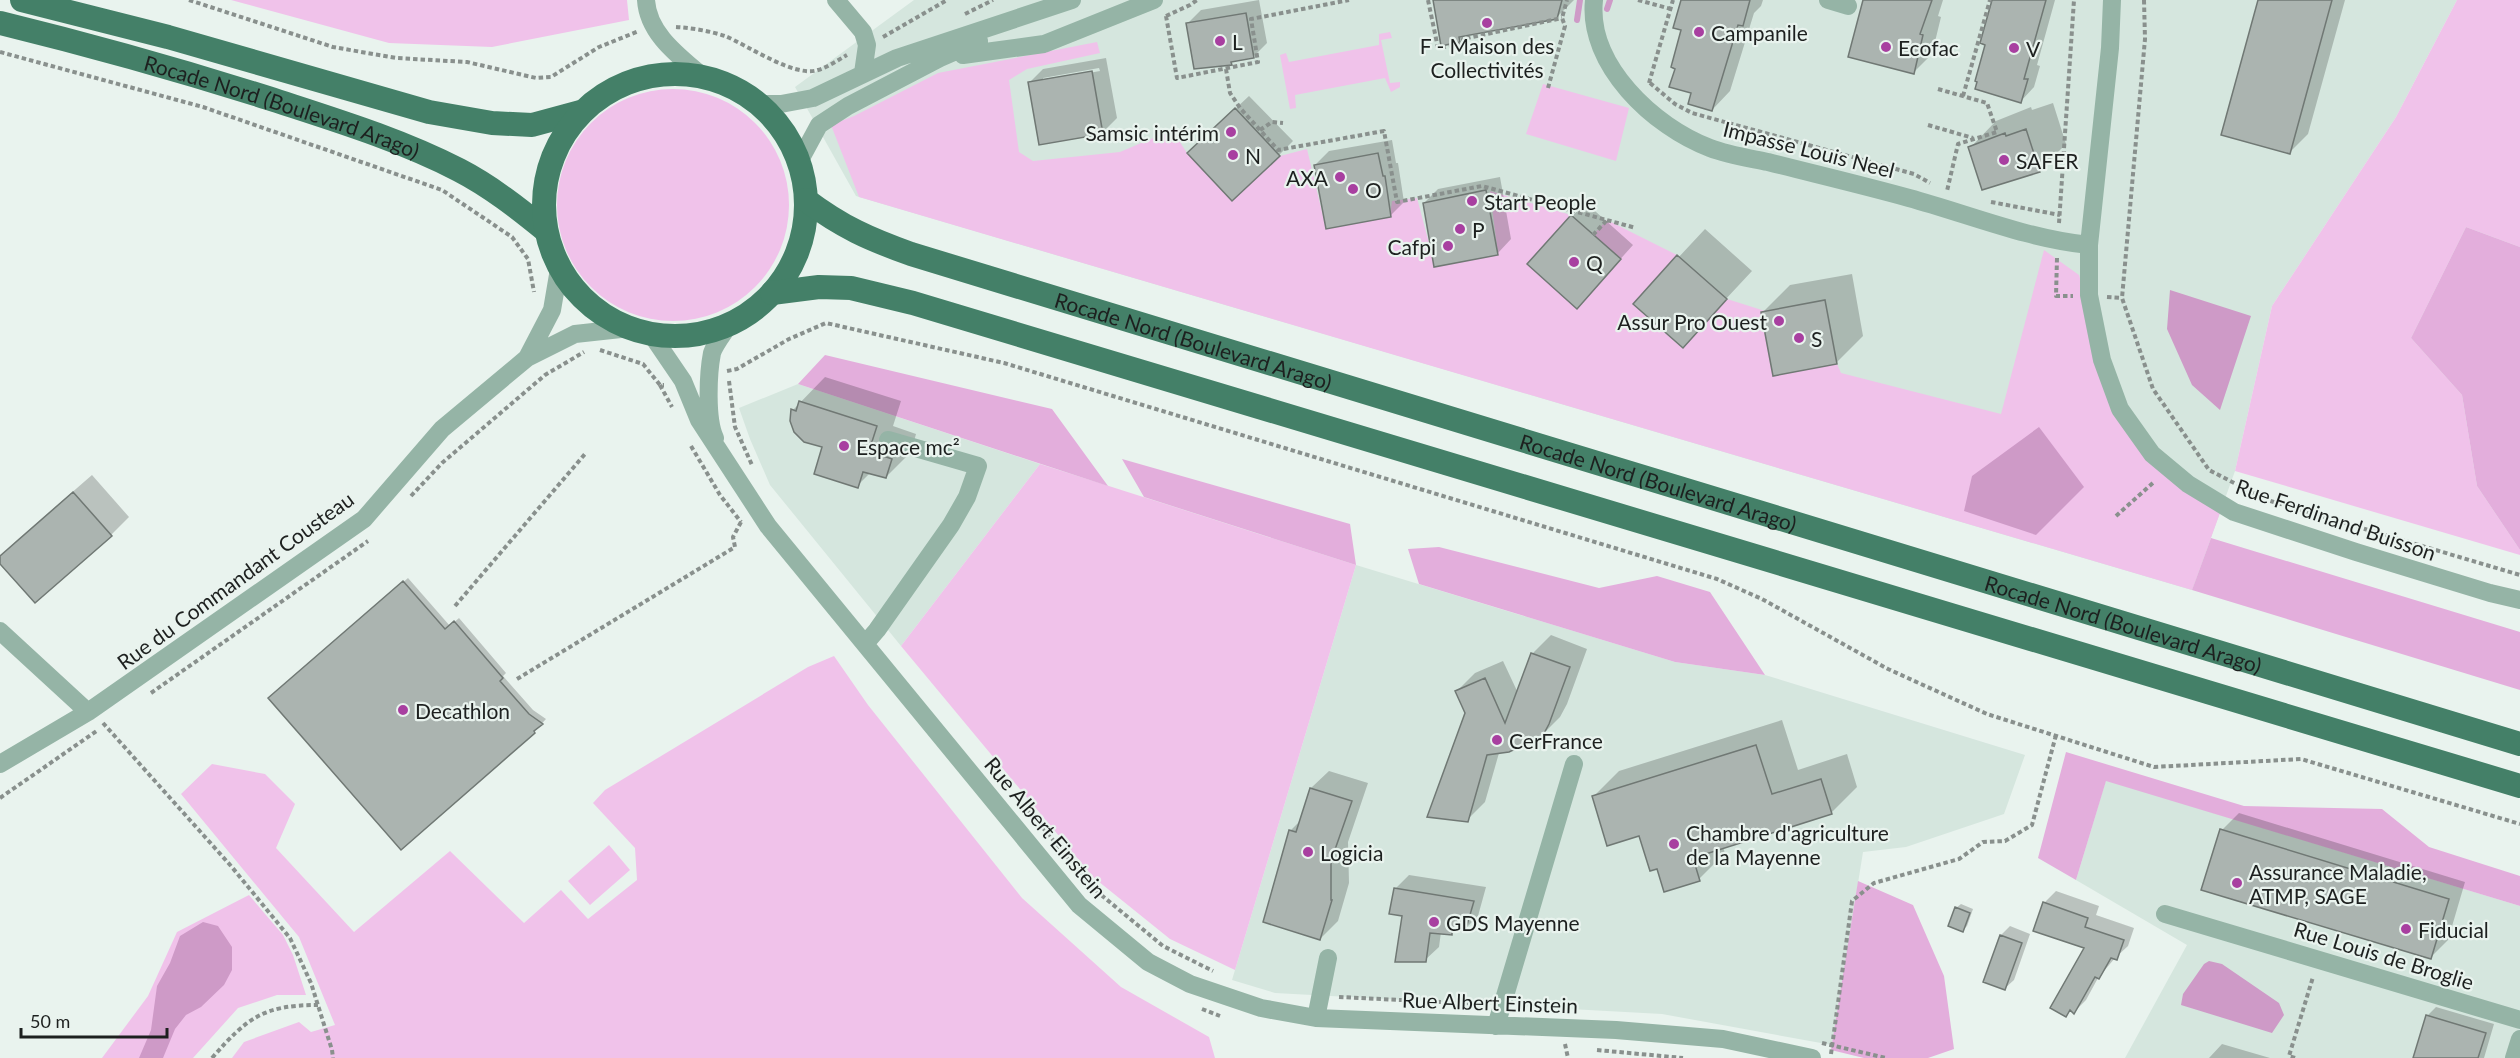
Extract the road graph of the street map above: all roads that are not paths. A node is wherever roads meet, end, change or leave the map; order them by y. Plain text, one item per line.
1 (22, 0) edge
2 (646, 0) edge
3 (836, 0) edge
4 (1073, 0) edge
5 (1154, 0) edge
6 (1594, 0) edge
7 (1828, 0) edge
8 (2112, 0) edge
9 (1848, 6) dead end
10 (0, 23) edge
11 (940, 58) junction
12 (863, 73) junction
13 (702, 76) junction
14 (760, 104) junction
15 (580, 112) junction
16 (800, 162) junction
17 (807, 200) junction
18 (545, 230) junction
19 (2090, 245) junction
20 (560, 269) junction
21 (772, 293) junction
22 (729, 325) junction
23 (640, 331) junction
24 (527, 358) junction
25 (888, 441) dead end
26 (726, 461) junction
27 (2520, 600) edge
28 (0, 631) edge
29 (865, 644) junction
30 (88, 712) junction
31 (2520, 744) edge
32 (0, 764) edge
33 (1574, 764) dead end
34 (2520, 786) edge
35 (2166, 914) dead end
36 (1328, 958) dead end
37 (1316, 1018) junction
38 (2520, 1020) edge
39 (1496, 1026) junction
40 (2520, 1039) edge
41 (1816, 1050) edge
42 (2514, 1058) edge

1 - 15 main road, Rocade Nord (Boulevard Arago)
2 - 13 street
3 - 12 street
4 - 11 street
4 - 12 street
5 - 11 street
6 - 19 street, Impasse Louis Neel
7 - 9 street
8 - 19 street, Rue Ferdinand Buisson
10 - 18 main road, Rocade Nord (Boulevard Arago)
11 - 16 street
12 - 14 street
13 - 14 main road
13 - 15 main road
14 - 16 main road
15 - 18 main road
16 - 17 main road
17 - 21 main road
17 - 31 main road, Rocade Nord (Boulevard Arago)
18 - 20 main road
19 - 27 street, Rue Ferdinand Buisson
20 - 23 main road
20 - 24 street, Rue du Commandant Cousteau
21 - 22 main road
21 - 34 main road
22 - 23 main road
22 - 26 street, Rue Albert Einstein
23 - 24 street, Rue du Commandant Cousteau
23 - 26 street, Rue Albert Einstein
24 - 30 street, Rue du Commandant Cousteau
25 - 29 street
26 - 29 street, Rue Albert Einstein
28 - 30 street
29 - 37 street, Rue Albert Einstein
30 - 32 street, Rue du Commandant Cousteau
33 - 39 street
35 - 38 street, Rue Louis de Broglie
36 - 37 street
37 - 39 street, Rue Albert Einstein
39 - 41 street, Rue Albert Einstein
40 - 42 street

